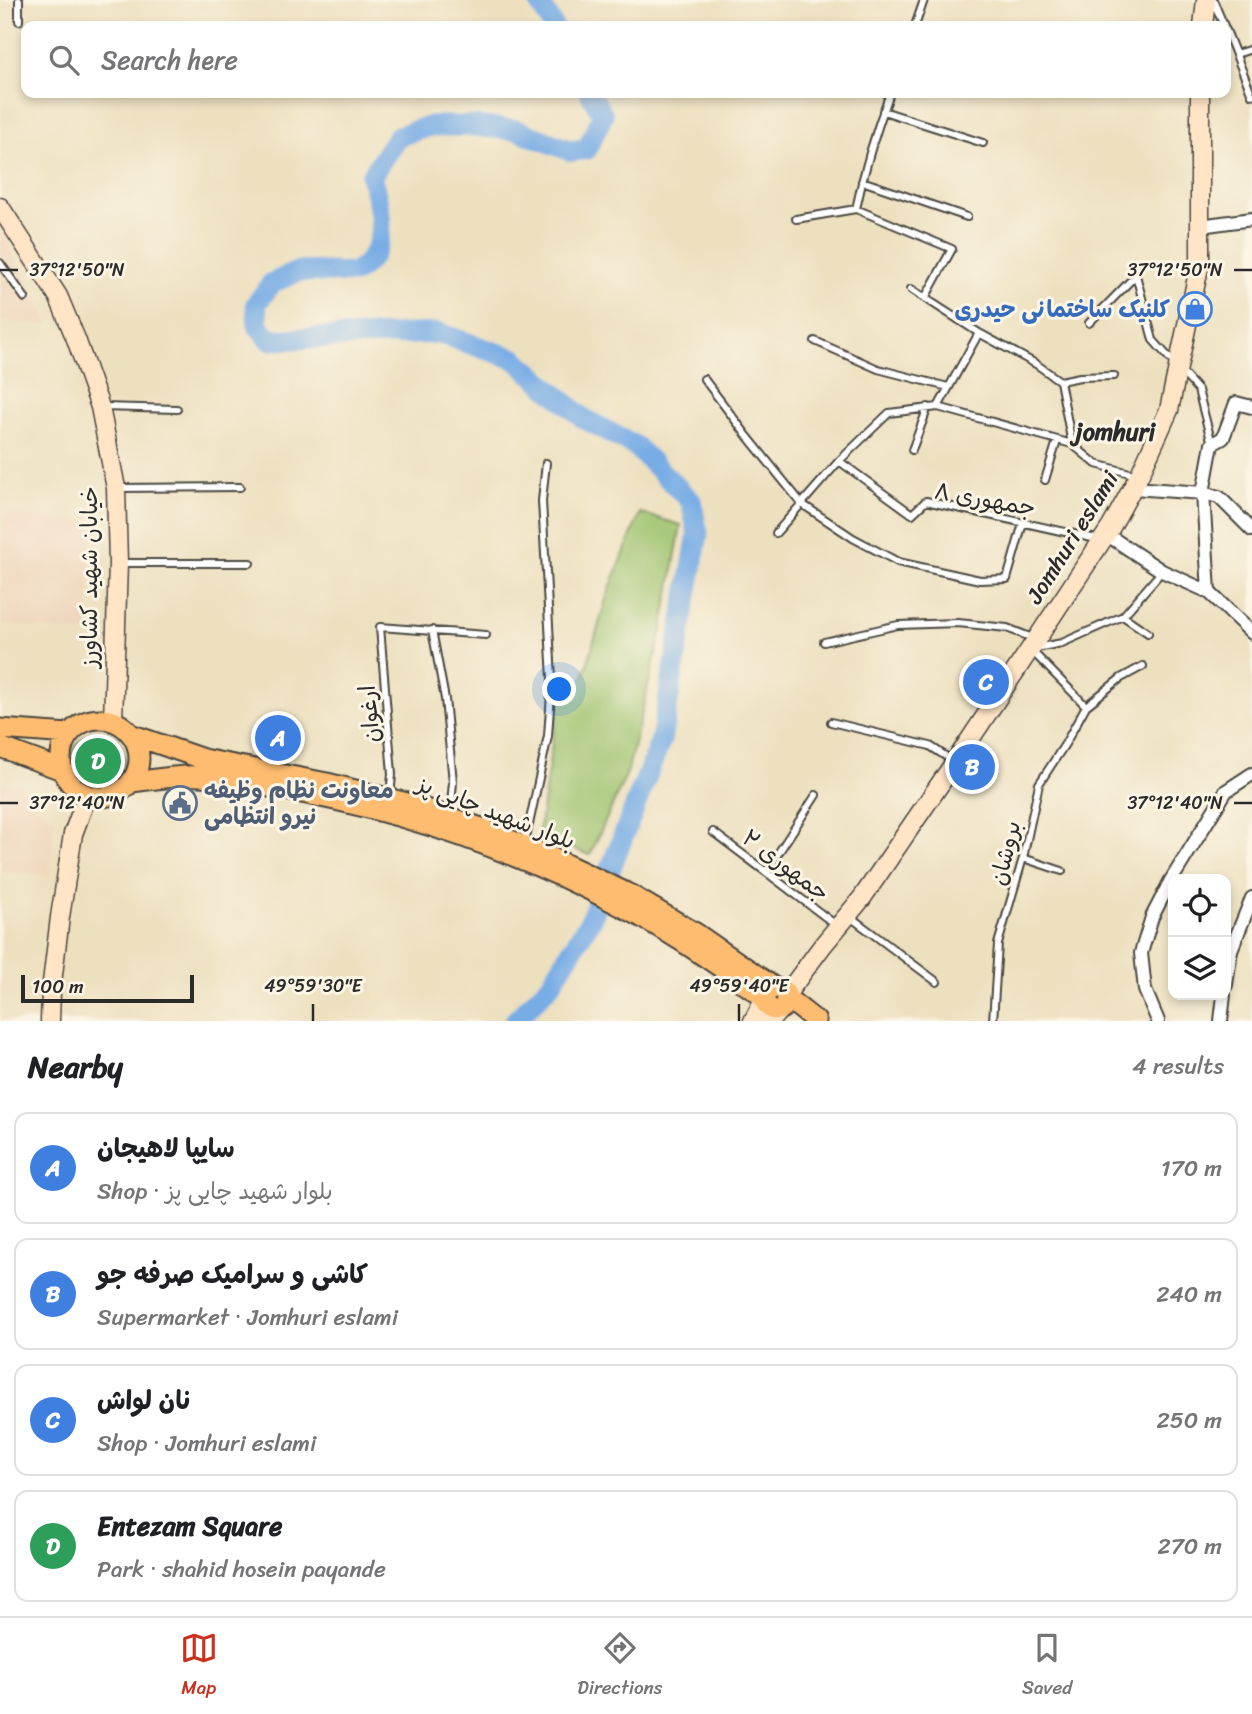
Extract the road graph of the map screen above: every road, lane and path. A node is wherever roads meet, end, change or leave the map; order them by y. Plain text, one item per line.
1 (19, 0) edge
2 (924, 0) edge
3 (1206, 0) edge
4 (1213, 0) edge
5 (19, 21) dead end
6 (917, 21) edge
7 (1204, 21) edge
8 (1222, 21) edge
9 (1231, 42) edge
10 (1252, 49) edge
11 (1236, 54) junction
12 (1252, 95) edge
13 (888, 98) edge
14 (1200, 98) edge
15 (883, 111) junction
16 (983, 144) dead end
17 (862, 181) junction
18 (856, 209) junction
19 (2, 214) edge
20 (967, 216) dead end
21 (796, 219) dead end
22 (1252, 219) edge
23 (1200, 226) junction
24 (0, 263) edge
25 (911, 289) dead end
26 (25, 298) dead end
27 (925, 298) junction
28 (1089, 323) dead end
29 (979, 332) junction
30 (815, 341) dead end
31 (1178, 368) junction
32 (1114, 376) dead end
33 (704, 379) dead end
34 (1060, 381) junction
35 (948, 387) junction
36 (100, 407) junction
37 (928, 407) junction
38 (938, 407) junction
39 (1252, 407) edge
40 (177, 409) dead end
41 (1057, 441) junction
42 (1072, 444) junction
43 (1212, 444) junction
44 (912, 450) dead end
45 (839, 461) junction
46 (546, 463) dead end
47 (1045, 480) dead end
48 (1136, 482) junction
49 (240, 487) dead end
50 (116, 488) junction
51 (1203, 493) junction
52 (802, 504) junction
53 (1023, 523) junction
54 (1252, 530) edge
55 (776, 533) dead end
56 (1104, 537) junction
57 (118, 563) junction
58 (250, 564) dead end
59 (1162, 571) junction
60 (1209, 592) junction
61 (1123, 616) junction
62 (432, 630) junction
63 (1148, 633) dead end
64 (1252, 633) edge
65 (486, 635) dead end
66 (824, 642) dead end
67 (1033, 645) junction
68 (1143, 666) dead end
69 (1086, 706) junction
70 (113, 721) junction
71 (831, 722) dead end
72 (0, 729) edge
73 (69, 734) junction
74 (133, 735) junction
75 (0, 747) edge
76 (955, 762) junction
77 (62, 770) junction
78 (1252, 774) edge
79 (132, 782) junction
80 (816, 795) dead end
81 (87, 796) junction
82 (390, 799) junction
83 (449, 817) junction
84 (713, 832) dead end
85 (524, 845) junction
86 (1023, 858) junction
87 (1062, 871) dead end
88 (766, 872) junction
89 (576, 876) junction
90 (1252, 901) edge
91 (843, 921) junction
92 (1231, 950) edge
93 (937, 982) dead end
94 (1224, 1000) edge
95 (778, 1002) edge
96 (50, 1021) edge
97 (753, 1021) edge
98 (816, 1021) edge
99 (993, 1021) edge
100 (1158, 1021) edge
101 (1222, 1021) edge

1 - 5 lane
2 - 6 lane
3 - 7 main road
4 - 8 lane
9 - 11 lane
10 - 11 lane
11 - 12 lane
13 - 15 lane
14 - 23 main road, Jomhuri eslami
15 - 16 lane
15 - 17 lane
17 - 18 lane
17 - 20 lane
18 - 21 lane
18 - 27 lane
19 - 36 main road, خیابان شهید کشاورز
22 - 23 street
23 - 31 main road, Jomhuri eslami
24 - 26 lane
25 - 27 lane
27 - 29 lane
28 - 31 lane
29 - 34 lane
29 - 35 lane
30 - 35 lane
31 - 43 lane
31 - 48 main road, Jomhuri eslami
32 - 34 lane
33 - 52 lane
34 - 42 lane
35 - 38 lane
36 - 40 lane
36 - 50 main road, خیابان شهید کشاورز
37 - 38 lane
37 - 44 lane
37 - 45 lane
38 - 41 lane
39 - 43 street
41 - 42 lane
41 - 47 lane
42 - 48 lane
43 - 51 street
45 - 52 lane
45 - 53 lane, جمهوری ۸
46 - 85 lane
48 - 51 street
48 - 56 main road, Jomhuri eslami
49 - 50 lane
50 - 57 main road, خیابان شهید کشاورز
51 - 54 street
51 - 60 street
52 - 53 lane
52 - 55 lane
53 - 56 lane, جمهوری ۸
56 - 59 street
56 - 67 main road, Jomhuri eslami
57 - 58 lane
57 - 70 main road, خیابان شهید کشاورز
59 - 60 street
59 - 61 lane
60 - 64 street
61 - 63 lane
61 - 67 lane
62 - 65 lane
62 - 82 lane, ارغوان
62 - 83 lane
66 - 67 lane
67 - 69 lane
67 - 76 main road, Jomhuri eslami
68 - 69 lane
69 - 86 lane, بروشان
70 - 73 main road
70 - 74 main road
71 - 76 lane
72 - 73 main road
73 - 77 main road
74 - 79 main road
74 - 82 main road, بلوار شهید چایی پز
75 - 77 main road
76 - 91 main road, Jomhuri eslami
77 - 81 main road
78 - 100 street
79 - 81 main road
79 - 89 main road, بلوار شهید چایی پز
80 - 88 lane
81 - 96 main road
82 - 83 main road, بلوار شهید چایی پز
83 - 85 main road, بلوار شهید چایی پز
84 - 88 lane, جمهوری ۲
85 - 89 main road, بلوار شهید چایی پز
86 - 87 lane
86 - 99 lane, بروشان
88 - 91 lane, جمهوری ۲
89 - 95 main road, بلوار شهید چایی پز
90 - 92 street
91 - 93 lane, جمهوری ۲
91 - 95 main road, Jomhuri eslami
94 - 101 street
95 - 97 main road, Jomhuri eslami
95 - 98 main road, بلوار شهید چایی پز

